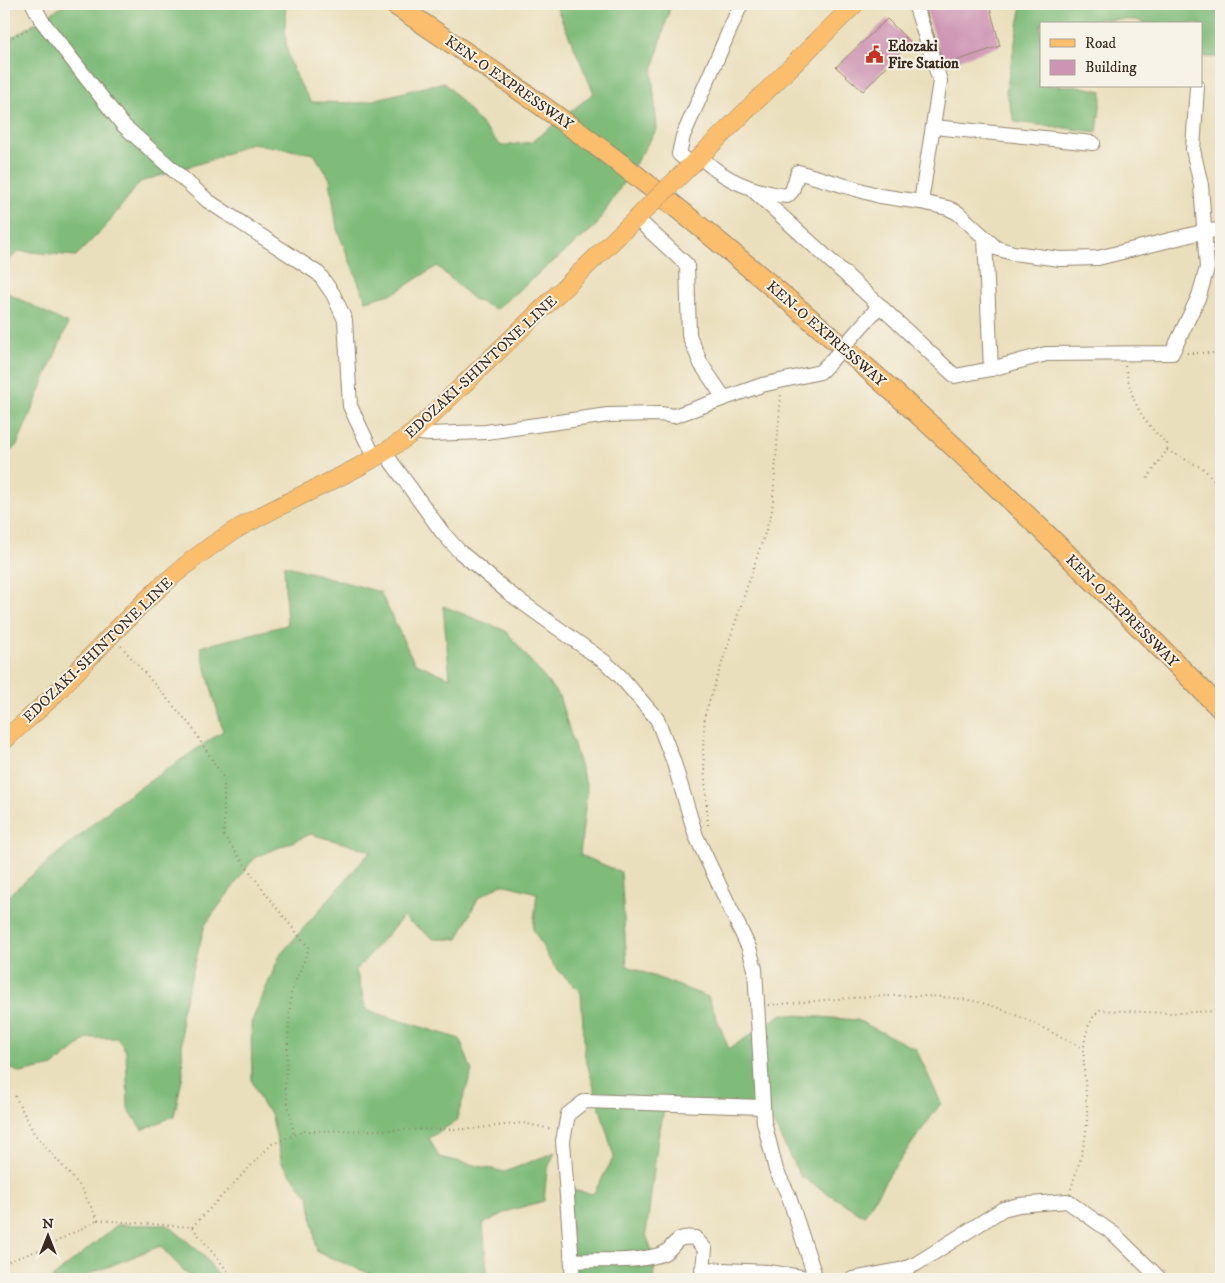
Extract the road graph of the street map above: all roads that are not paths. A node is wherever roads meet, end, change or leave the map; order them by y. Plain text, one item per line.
1 (33, 4) edge
2 (394, 4) edge
3 (741, 4) edge
4 (856, 4) edge
5 (915, 4) edge
6 (1197, 88) edge
7 (934, 127) junction
8 (1093, 143) dead end
9 (693, 163) junction
10 (752, 189) junction
11 (921, 202) junction
12 (641, 214) junction
13 (1221, 230) edge
14 (1206, 231) junction
15 (985, 238) junction
16 (876, 308) junction
17 (992, 370) junction
18 (724, 398) junction
19 (414, 432) junction
20 (380, 456) junction
21 (1221, 709) edge
22 (4, 741) edge
23 (764, 1107) junction
24 (572, 1261) junction
25 (702, 1274) edge
26 (573, 1279) edge
27 (816, 1279) edge
28 (852, 1279) edge
29 (1160, 1279) edge

1 - 20 street
2 - 21 highway, KEN-O EXPRESSWAY
3 - 9 street
4 - 9 main road, EDOZAKI-SHINTONE LINE
5 - 7 street
6 - 14 street
7 - 8 street
7 - 11 street
9 - 10 street
9 - 12 main road, EDOZAKI-SHINTONE LINE, bridge
10 - 11 street
10 - 16 street
11 - 15 street
12 - 18 street
12 - 19 main road, EDOZAKI-SHINTONE LINE
13 - 14 street
14 - 15 street
14 - 17 street
15 - 17 street
16 - 17 street
16 - 18 street, bridge
18 - 19 street
19 - 20 main road, EDOZAKI-SHINTONE LINE
20 - 22 main road, EDOZAKI-SHINTONE LINE
20 - 23 street
23 - 24 street
23 - 27 street
24 - 25 street
24 - 26 street
25 - 27 street
28 - 29 street

